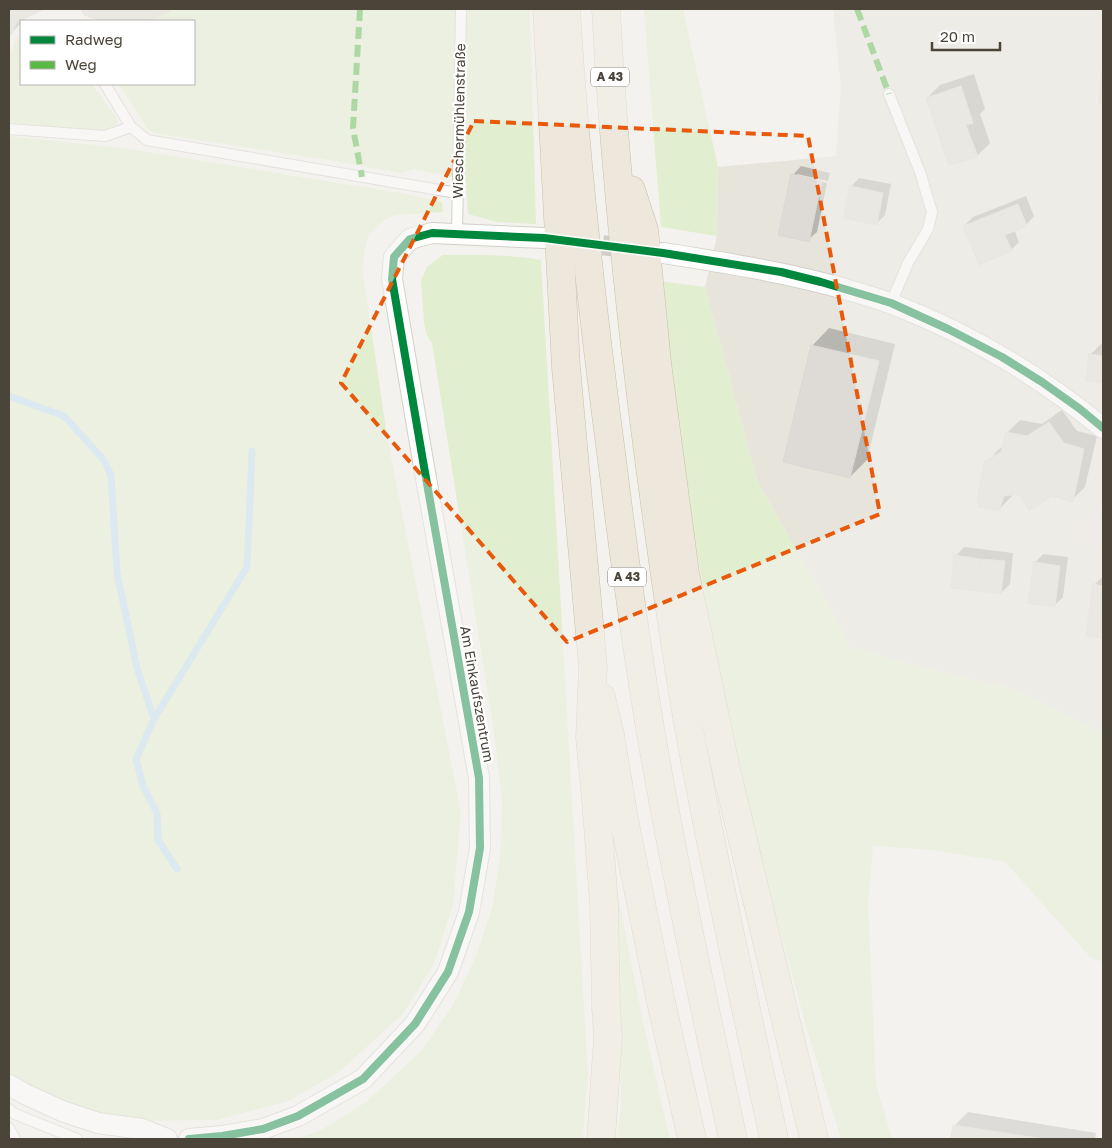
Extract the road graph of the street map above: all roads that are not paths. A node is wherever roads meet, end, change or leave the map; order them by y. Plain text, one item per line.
1 (461, 9) edge
2 (547, 9) edge
3 (566, 9) edge
4 (606, 9) edge
5 (106, 85) edge
6 (889, 94) dead end
7 (131, 127) junction
8 (9, 129) edge
9 (616, 145) junction
10 (457, 194) junction
11 (457, 233) junction
12 (544, 238) dead end
13 (663, 252) dead end
14 (891, 303) junction
15 (1103, 428) edge
16 (593, 667) junction
17 (9, 1085) edge
18 (9, 1110) edge
19 (9, 1128) edge
20 (78, 1132) edge
21 (15, 1139) edge
22 (167, 1139) edge
23 (189, 1139) edge
24 (601, 1139) edge
25 (692, 1139) edge
26 (733, 1139) edge
27 (774, 1139) edge
28 (814, 1139) edge

1 - 10 lane, Wieschermühlenstraße
2 - 16 highway
3 - 26 highway, A 43
4 - 9 highway, A 43
5 - 7 lane
6 - 14 lane
7 - 8 lane
7 - 10 lane
9 - 27 highway, A 43
9 - 28 highway
10 - 11 lane, Wieschermühlenstraße
11 - 12 street, Am Einkaufszentrum
11 - 23 street, Am Einkaufszentrum
13 - 14 street
14 - 15 street
16 - 24 highway
16 - 25 highway
17 - 20 street
18 - 20 lane
19 - 21 lane
20 - 22 street

